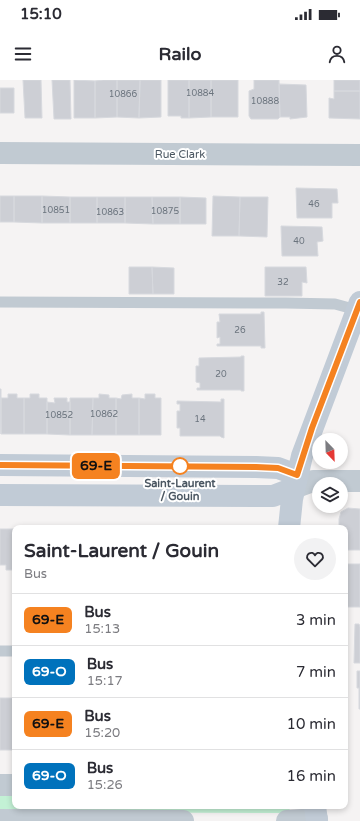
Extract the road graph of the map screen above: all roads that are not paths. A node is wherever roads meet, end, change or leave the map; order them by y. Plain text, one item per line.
1 (0, 153) edge
2 (360, 155) edge
3 (0, 302) edge
4 (359, 306) edge
5 (0, 465) edge
6 (301, 481) junction
7 (360, 481) edge
8 (0, 495) edge
9 (289, 525) edge
10 (0, 651) edge
11 (12, 651) edge
12 (0, 785) edge
13 (12, 786) edge
14 (316, 817) edge
15 (0, 820) edge
16 (51, 821) edge
17 (183, 821) edge
18 (287, 821) edge

1 - 2 street, Rue Clark
3 - 4 lane
4 - 6 street
5 - 6 street
6 - 7 street
6 - 8 street
6 - 9 street
10 - 11 lane
12 - 13 street
14 - 18 street
15 - 16 street
16 - 17 street

